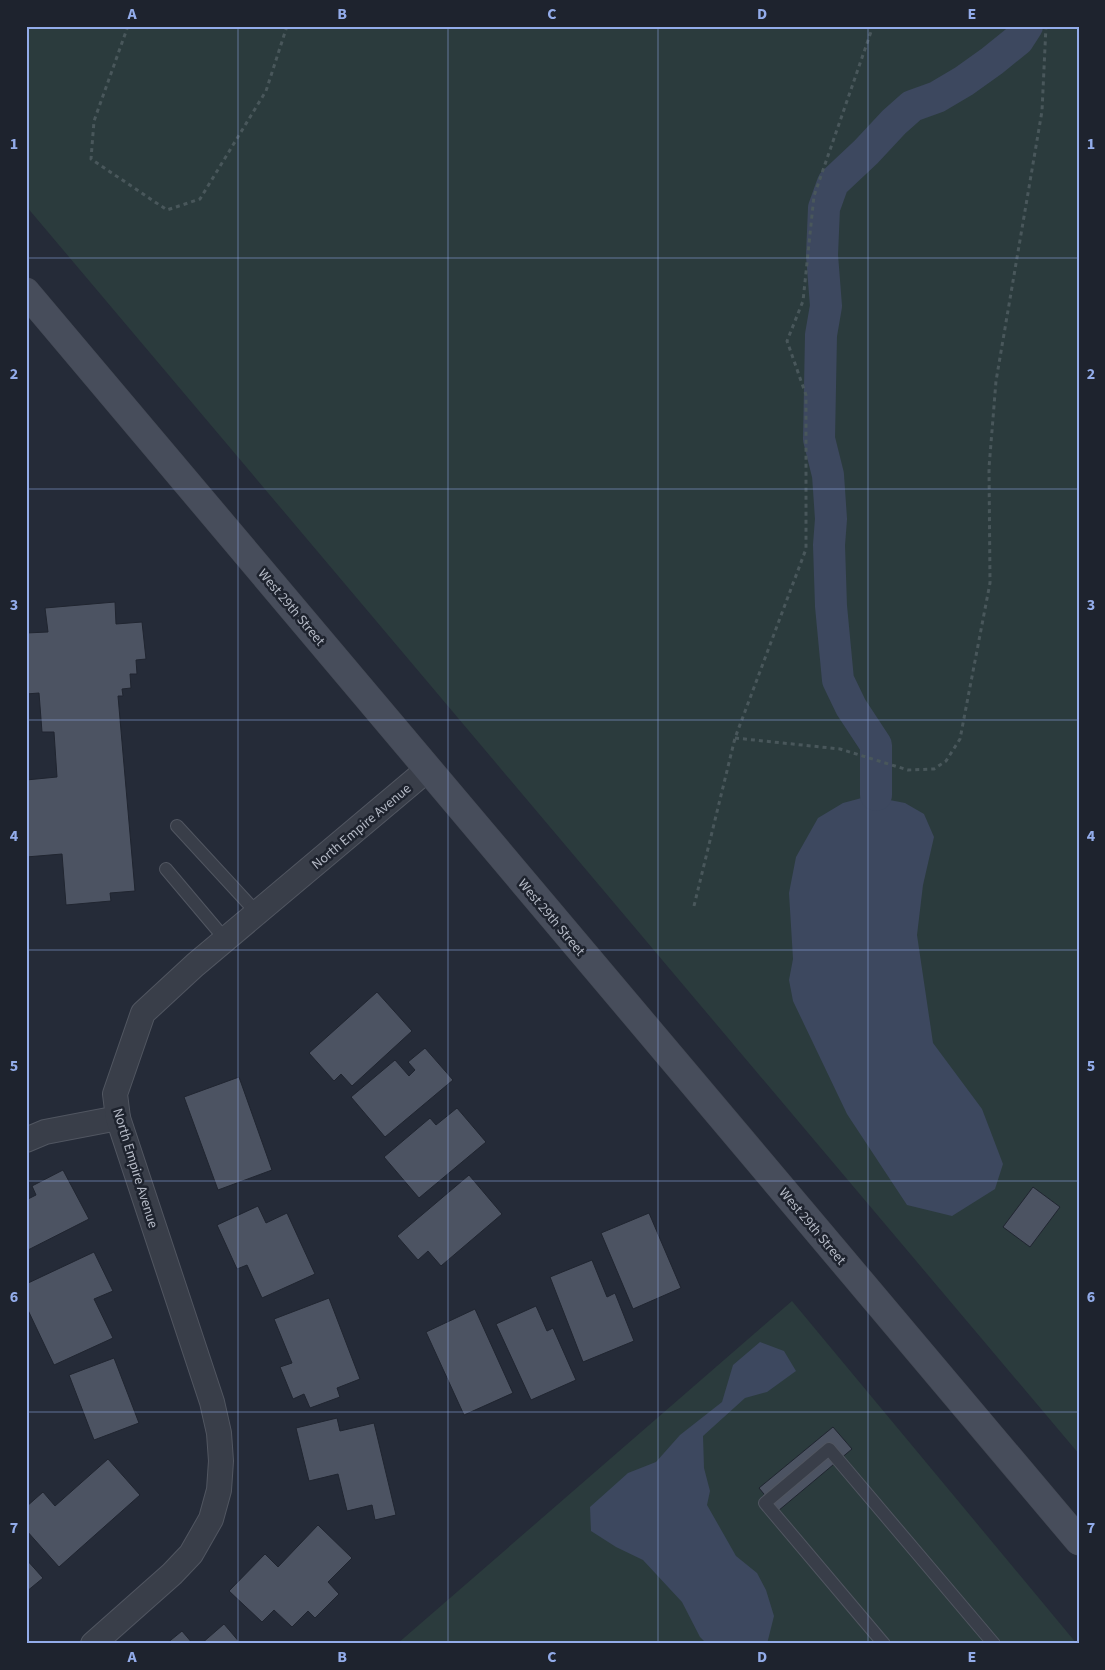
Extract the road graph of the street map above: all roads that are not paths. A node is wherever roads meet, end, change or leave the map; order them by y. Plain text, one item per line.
1 (26, 292) edge
2 (428, 769) junction
3 (177, 826) dead end
4 (166, 870) dead end
5 (257, 913) junction
6 (225, 939) junction
7 (118, 1118) junction
8 (26, 1140) edge
9 (1079, 1542) edge
10 (93, 1644) edge
11 (884, 1644) edge
12 (994, 1644) edge

1 - 2 main road, West 29th Street
2 - 5 street, North Empire Avenue
2 - 9 main road, West 29th Street
3 - 5 lane
4 - 6 lane
5 - 6 street, North Empire Avenue
6 - 7 street, North Empire Avenue
7 - 8 street
7 - 10 street, North Empire Avenue
11 - 12 lane

